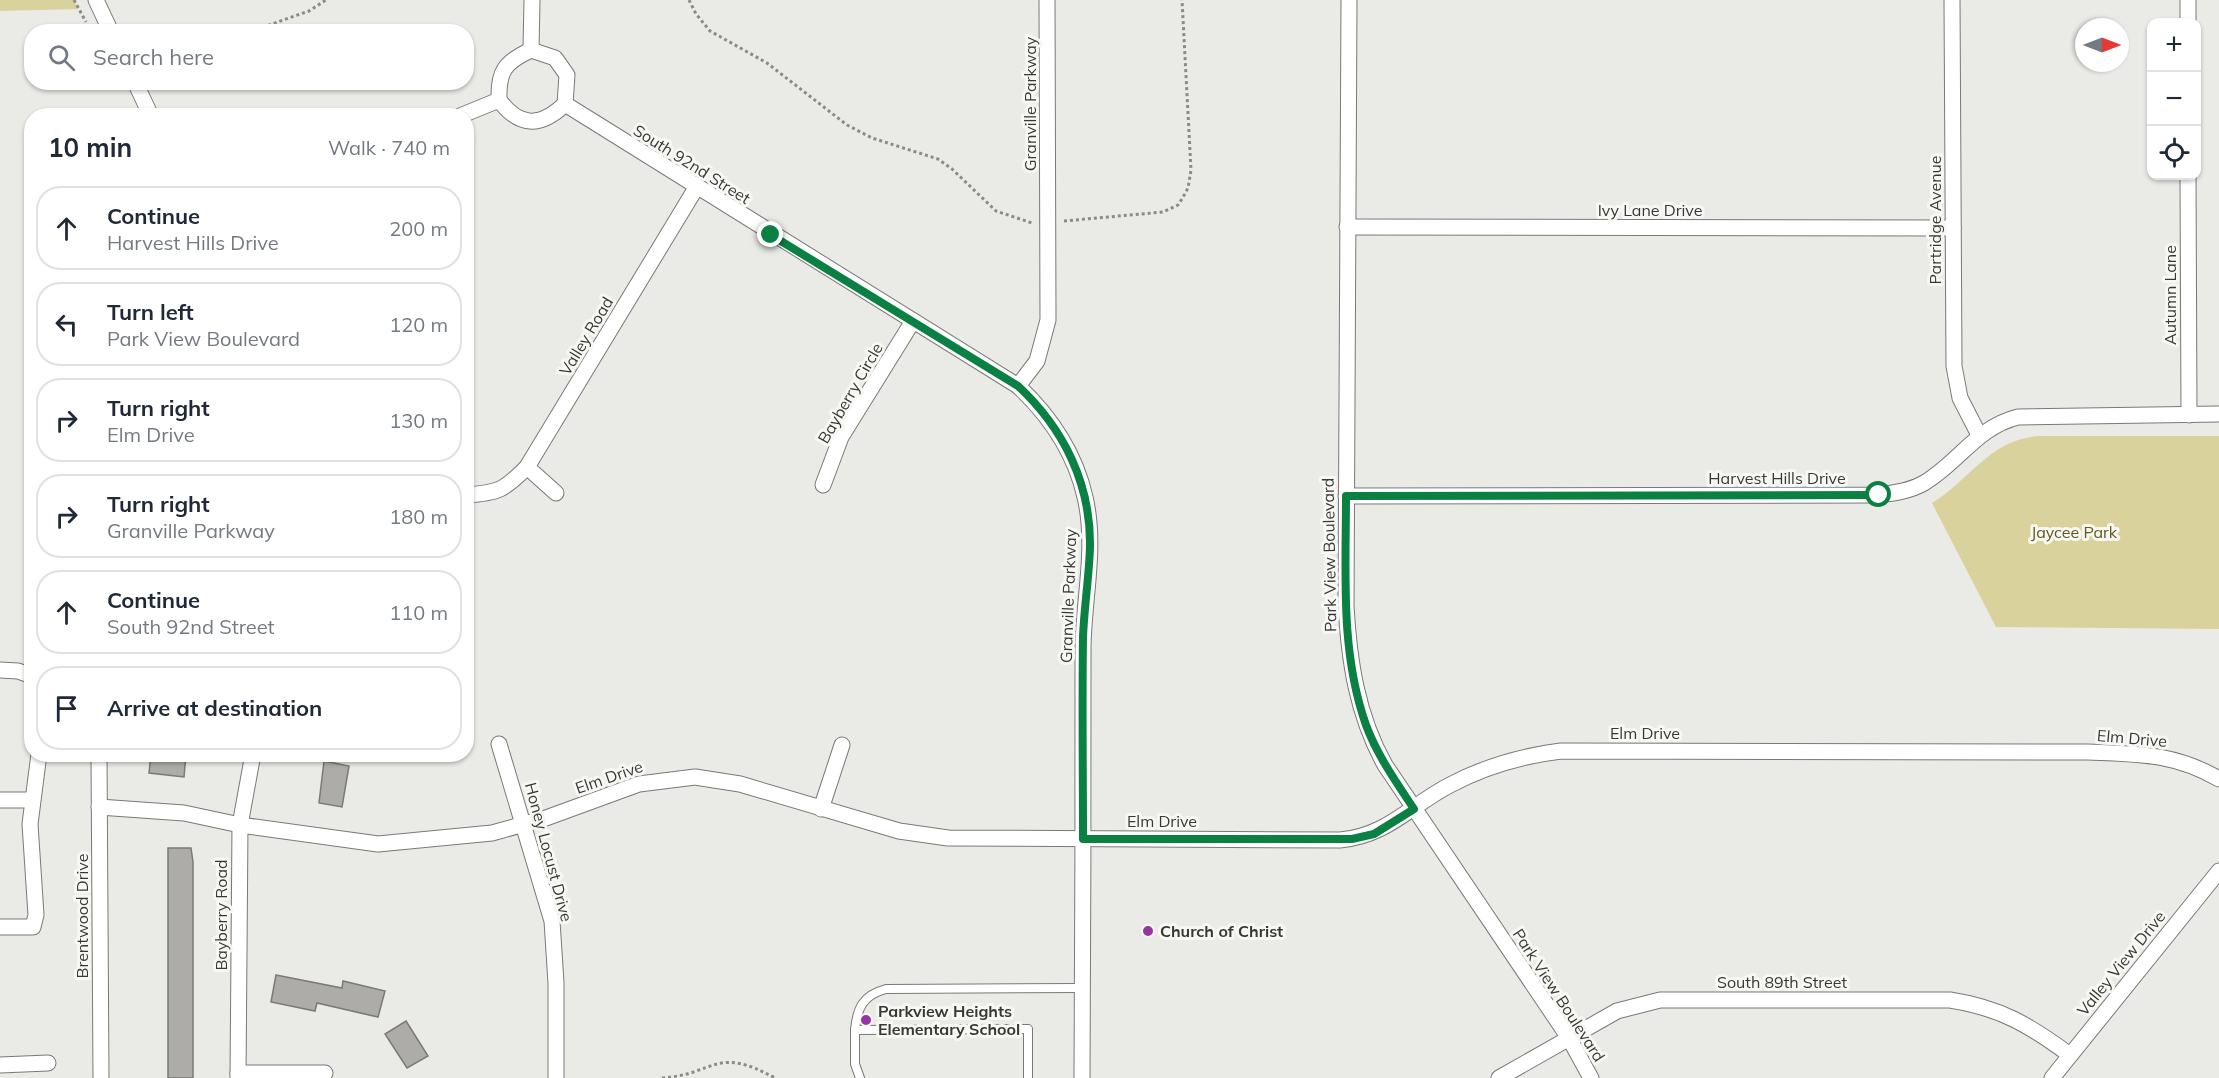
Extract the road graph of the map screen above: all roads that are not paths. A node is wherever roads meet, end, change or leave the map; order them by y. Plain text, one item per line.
1 (96, 0) edge
2 (532, 0) edge
3 (1047, 0) edge
4 (1349, 0) edge
5 (1953, 0) edge
6 (2188, 0) edge
7 (2188, 18) edge
8 (107, 24) edge
9 (531, 50) junction
10 (139, 90) edge
11 (499, 100) junction
12 (564, 104) junction
13 (147, 108) edge
14 (474, 110) edge
15 (2188, 180) edge
16 (696, 188) junction
17 (1347, 227) junction
18 (1953, 228) junction
19 (913, 321) junction
20 (1018, 386) junction
21 (2219, 414) edge
22 (2188, 415) junction
23 (1979, 435) junction
24 (527, 467) junction
25 (823, 485) dead end
26 (556, 493) dead end
27 (474, 494) edge
28 (1346, 496) junction
29 (0, 670) edge
30 (24, 673) edge
31 (499, 744) dead end
32 (842, 745) dead end
33 (38, 762) edge
34 (99, 762) edge
35 (252, 762) edge
36 (2219, 779) edge
37 (0, 800) edge
38 (32, 800) junction
39 (99, 807) junction
40 (821, 809) junction
41 (1414, 809) junction
42 (240, 825) junction
43 (525, 825) junction
44 (1083, 839) junction
45 (2219, 871) edge
46 (0, 927) edge
47 (1082, 988) junction
48 (855, 1030) junction
49 (1569, 1038) junction
50 (2070, 1055) junction
51 (48, 1063) dead end
52 (0, 1065) edge
53 (325, 1073) dead end
54 (238, 1076) edge
55 (101, 1078) edge
56 (556, 1078) edge
57 (860, 1078) edge
58 (1028, 1078) edge
59 (1082, 1078) edge
60 (1499, 1078) edge
61 (1591, 1078) edge
62 (2052, 1078) edge

1 - 8 street
2 - 9 street
3 - 20 street, Granville Parkway
4 - 17 street, Park View Boulevard
5 - 18 street, Partridge Avenue
6 - 7 street
9 - 11 street
9 - 12 street
10 - 13 street
11 - 12 street
11 - 14 street
12 - 16 street, South 92nd Street
15 - 22 street, Autumn Lane
16 - 19 street, South 92nd Street
16 - 24 street, Valley Road
17 - 18 street, Ivy Lane Drive
17 - 28 street, Park View Boulevard
18 - 23 street, Partridge Avenue
19 - 20 street, South 92nd Street
19 - 25 street, Bayberry Circle
20 - 44 street, Granville Parkway
21 - 22 street, Harvest Hills Drive
22 - 23 street, Harvest Hills Drive
23 - 28 street, Harvest Hills Drive
24 - 26 street
24 - 27 street, Valley Road
28 - 41 street, Park View Boulevard
29 - 30 street
31 - 43 street, Honey Locust Drive
32 - 40 street
33 - 38 street
34 - 39 street, Brentwood Drive
35 - 42 street, Bayberry Road
36 - 41 street, Elm Drive
37 - 38 street
38 - 46 street
39 - 42 street, Elm Drive
39 - 55 street, Brentwood Drive
40 - 43 street, Elm Drive
40 - 44 street, Elm Drive
41 - 44 street, Elm Drive
41 - 49 street, Park View Boulevard
42 - 43 street, Elm Drive
42 - 54 street, Bayberry Road
43 - 56 street, Honey Locust Drive
44 - 47 street, Granville Parkway
45 - 50 street, Valley View Drive
47 - 48 lane
47 - 59 street, Granville Parkway
48 - 57 lane
48 - 58 lane
49 - 50 street, South 89th Street
49 - 60 street, South 89th Street
49 - 61 street, Park View Boulevard
50 - 62 street, Valley View Drive
51 - 52 street
53 - 54 street

